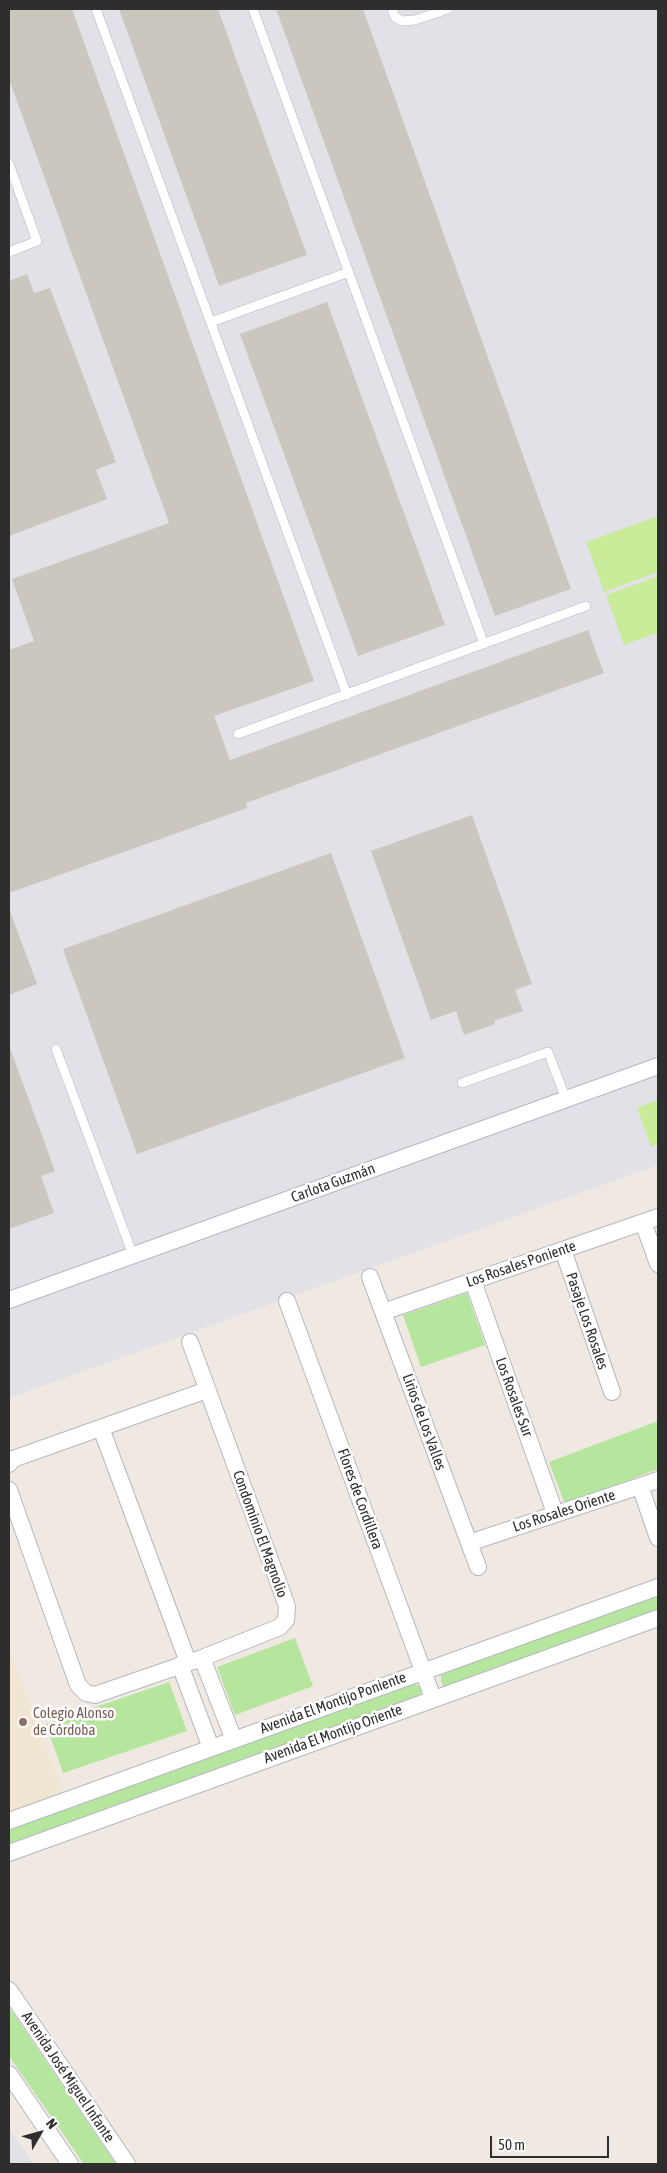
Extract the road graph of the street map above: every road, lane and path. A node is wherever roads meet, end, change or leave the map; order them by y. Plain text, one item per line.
1 (96, 9) edge
2 (254, 9) edge
3 (392, 9) edge
4 (448, 9) edge
5 (9, 164) edge
6 (9, 252) edge
7 (349, 272) junction
8 (211, 322) junction
9 (586, 606) dead end
10 (484, 644) junction
11 (347, 695) junction
12 (238, 734) dead end
13 (56, 1049) dead end
14 (658, 1066) edge
15 (462, 1083) dead end
16 (566, 1099) junction
17 (658, 1217) edge
18 (643, 1222) junction
19 (563, 1250) junction
20 (133, 1255) junction
21 (658, 1264) edge
22 (370, 1277) dead end
23 (473, 1281) junction
24 (9, 1300) edge
25 (286, 1301) dead end
26 (383, 1312) junction
27 (190, 1342) dead end
28 (207, 1390) junction
29 (612, 1392) dead end
30 (101, 1428) junction
31 (9, 1464) edge
32 (658, 1480) edge
33 (640, 1486) junction
34 (9, 1490) edge
35 (556, 1513) junction
36 (658, 1538) edge
37 (469, 1543) junction
38 (478, 1567) dead end
39 (658, 1587) edge
40 (658, 1618) edge
41 (190, 1662) junction
42 (423, 1670) junction
43 (433, 1698) junction
44 (234, 1740) junction
45 (210, 1748) junction
46 (9, 1821) edge
47 (9, 1853) edge
48 (12, 1998) edge
49 (9, 2074) edge
50 (70, 2164) edge
51 (127, 2164) edge

1 - 8 lane
2 - 7 lane
3 - 4 lane
5 - 6 lane
7 - 8 lane
7 - 10 lane
8 - 11 lane
9 - 10 lane
10 - 11 lane
11 - 12 lane
13 - 20 lane
14 - 16 street, Carlota Guzmán
15 - 16 lane
16 - 20 street, Carlota Guzmán
17 - 18 street, Los Rosales Poniente
18 - 19 street, Los Rosales Poniente
18 - 21 street
19 - 23 street, Los Rosales Poniente
19 - 29 street, Pasaje Los Rosales
20 - 24 street, Carlota Guzmán
22 - 26 street, Lirios de Los Valles
23 - 26 street, Los Rosales Poniente
23 - 35 street, Los Rosales Sur
25 - 42 street, Flores de Cordillera
26 - 37 street, Lirios de Los Valles
27 - 28 street, Condominio El Magnolio
28 - 30 street
28 - 41 street, Condominio El Magnolio
30 - 31 street
30 - 41 street
32 - 33 street, Los Rosales Oriente
33 - 35 street, Los Rosales Oriente
33 - 36 street
34 - 41 street, Condominio El Magnolio
35 - 37 street, Los Rosales Oriente
37 - 38 street, Lirios de Los Valles
39 - 42 street, Avenida El Montijo Poniente
40 - 43 street, Avenida El Montijo Oriente
41 - 44 street
41 - 45 street
42 - 43 street, Flores de Cordillera
42 - 44 street, Avenida El Montijo Poniente
43 - 47 street, Avenida El Montijo Oriente
44 - 45 street, Avenida El Montijo Poniente
45 - 46 street, Avenida El Montijo Poniente
48 - 51 street, Avenida José Miguel Infante
49 - 50 street

